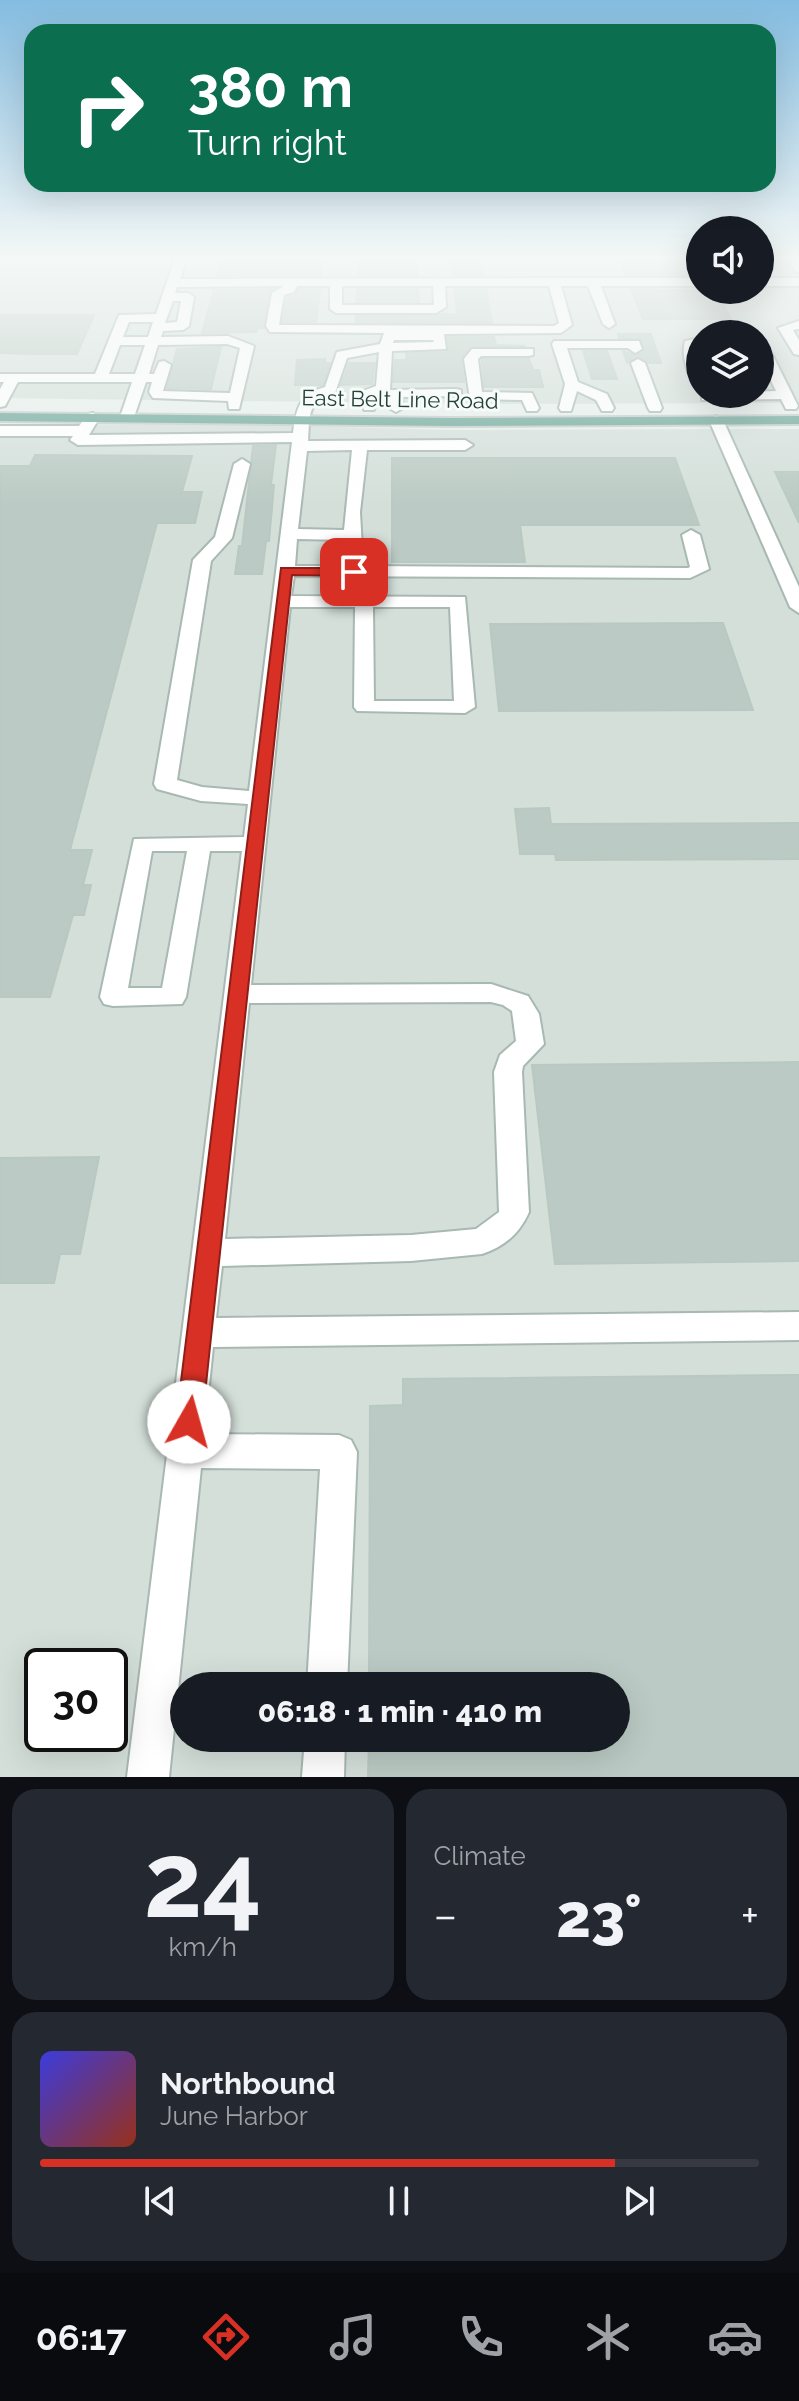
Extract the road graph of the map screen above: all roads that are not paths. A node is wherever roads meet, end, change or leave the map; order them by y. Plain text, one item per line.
1 (115, 341) edge
2 (153, 341) edge
3 (232, 341) edge
4 (357, 341) edge
5 (362, 350) junction
6 (528, 352) dead end
7 (146, 361) junction
8 (0, 365) edge
9 (774, 370) edge
10 (102, 371) junction
11 (7, 378) edge
12 (140, 378) junction
13 (160, 378) junction
14 (572, 384) junction
15 (350, 390) junction
16 (456, 393) dead end
17 (395, 400) junction
18 (235, 401) junction
19 (476, 402) junction
20 (0, 404) edge
21 (686, 406) edge
22 (369, 407) junction
23 (686, 407) edge
24 (774, 407) edge
25 (774, 407) edge
26 (566, 408) junction
27 (607, 408) junction
28 (655, 408) junction
29 (711, 408) edge
30 (794, 408) edge
31 (129, 411) junction
32 (0, 417) edge
33 (93, 417) junction
34 (302, 427) junction
35 (0, 431) edge
36 (84, 431) junction
37 (360, 445) junction
38 (465, 445) dead end
39 (242, 464) dead end
40 (291, 534) junction
41 (353, 535) junction
42 (691, 535) dead end
43 (286, 571) junction
44 (354, 572) junction
45 (283, 602) junction
46 (364, 602) junction
47 (799, 607) edge
48 (260, 798) junction
49 (200, 844) junction
50 (255, 844) junction
51 (237, 994) junction
52 (208, 1253) junction
53 (799, 1326) edge
54 (199, 1333) junction
55 (185, 1451) junction
56 (328, 1672) edge
57 (324, 1752) edge
58 (148, 1777) edge
59 (323, 1777) edge

1 - 10 street
2 - 7 street
3 - 18 street
4 - 5 street
5 - 15 street
5 - 15 street
6 - 19 street
7 - 12 street
7 - 13 street
8 - 10 street
9 - 30 street
10 - 11 street
10 - 12 street
11 - 20 street
12 - 13 street
12 - 31 street
13 - 18 street
14 - 26 street
14 - 27 street
14 - 28 street
15 - 17 street
15 - 22 street
15 - 34 street
16 - 17 street
17 - 19 main road, East Belt Line Road
17 - 22 main road, East Belt Line Road
18 - 31 main road, East Belt Line Road
18 - 34 main road, East Belt Line Road
19 - 26 main road, East Belt Line Road
20 - 31 main road, East Belt Line Road
21 - 28 main road, East Belt Line Road
22 - 34 main road, East Belt Line Road
23 - 34 main road, East Belt Line Road
24 - 30 main road, East Belt Line Road
25 - 30 street
26 - 27 main road, East Belt Line Road
27 - 28 main road, East Belt Line Road
29 - 47 street
31 - 33 main road, East Belt Line Road
31 - 34 main road, East Belt Line Road
32 - 33 main road, East Belt Line Road
33 - 36 street
34 - 36 street
34 - 37 street
34 - 40 street
35 - 36 street
37 - 38 street
37 - 41 street
39 - 48 street
40 - 41 street
40 - 43 street
41 - 44 street
42 - 44 street
43 - 44 street
43 - 45 street
45 - 46 street
45 - 48 street
46 - 46 street
48 - 50 street
49 - 49 street
49 - 50 street
50 - 51 street
51 - 52 street
51 - 52 street
52 - 54 street
53 - 54 street
54 - 55 street
55 - 56 street
55 - 58 street
57 - 59 street

